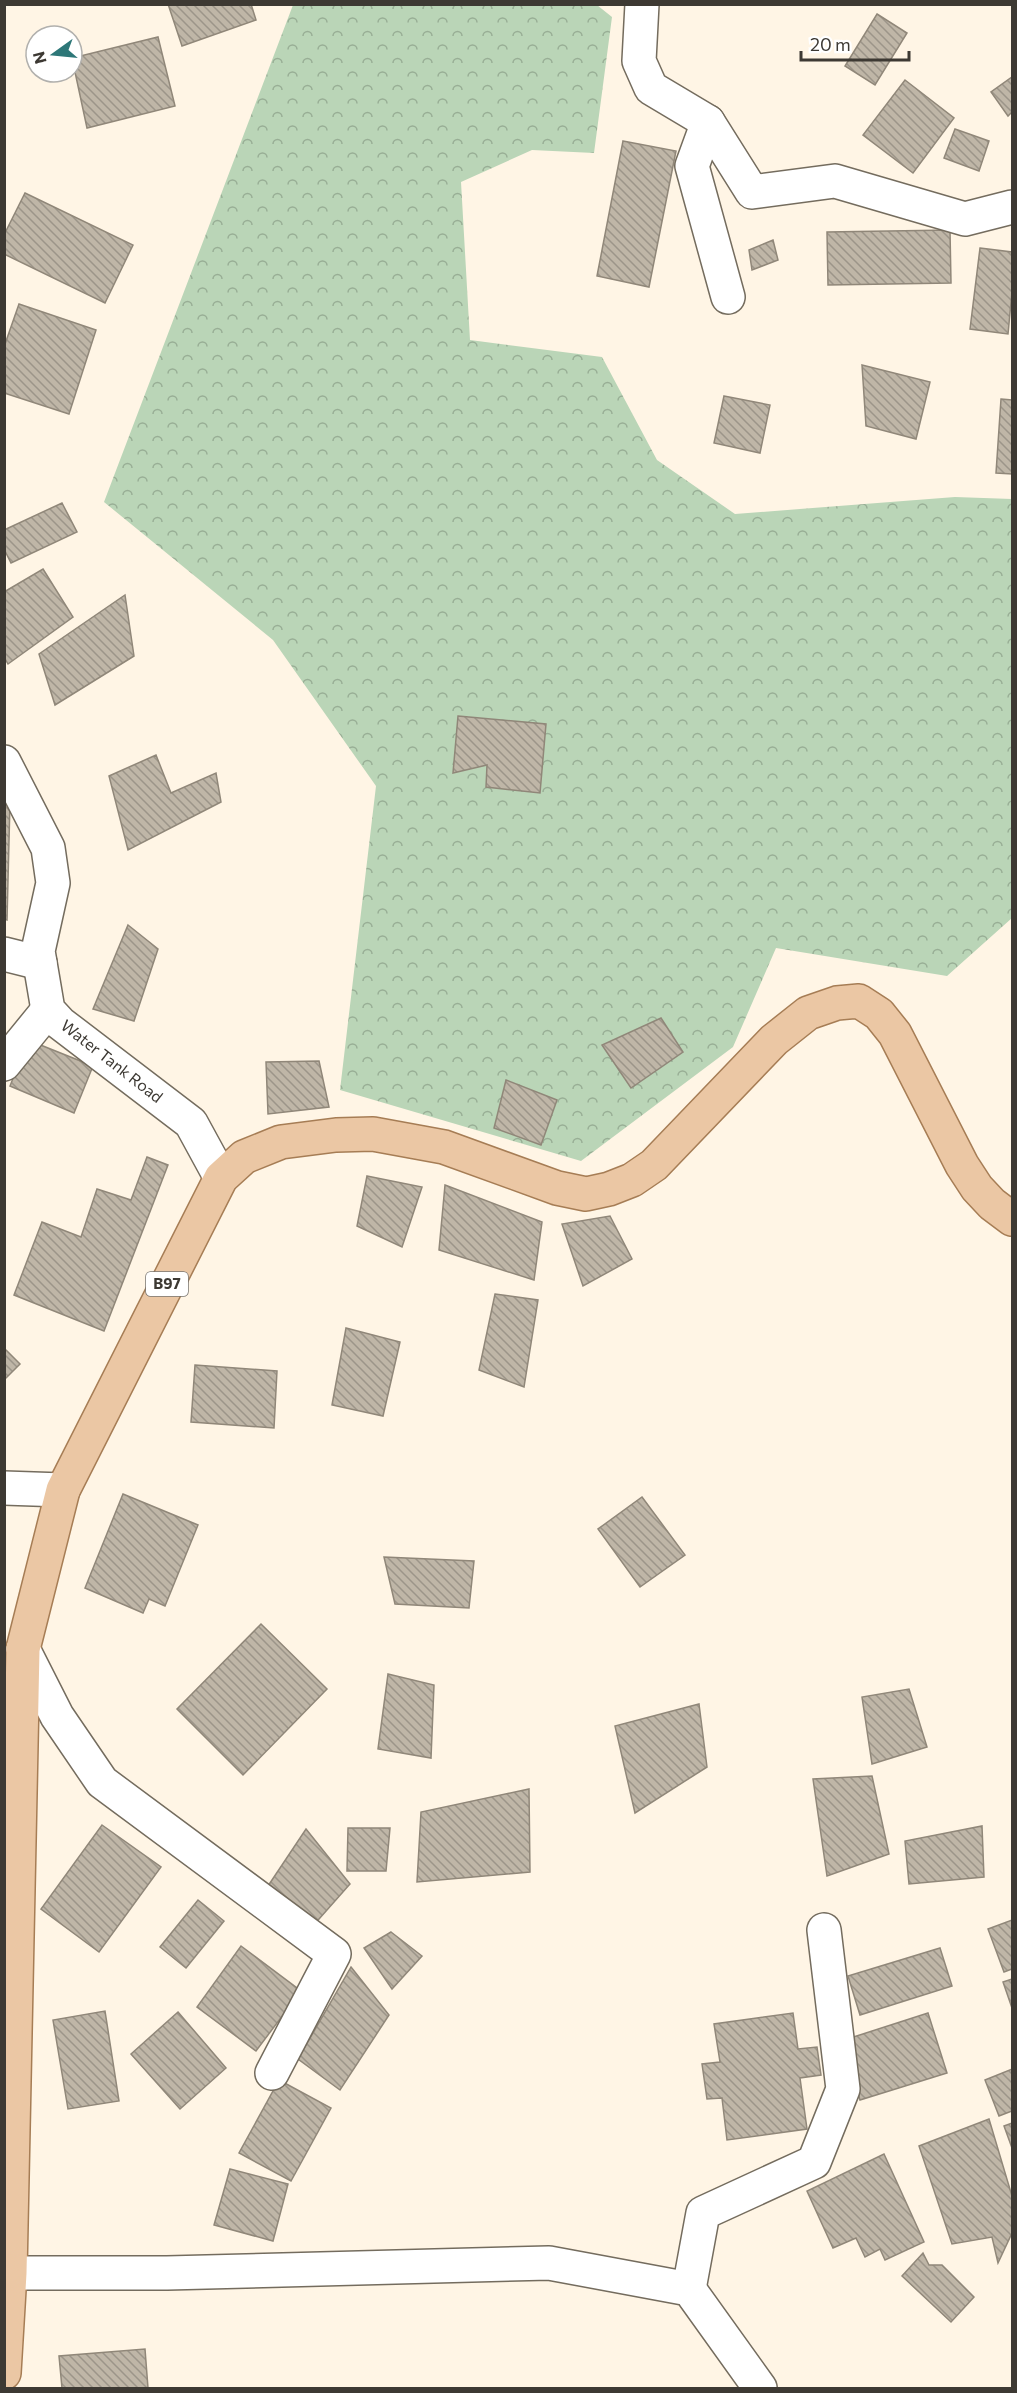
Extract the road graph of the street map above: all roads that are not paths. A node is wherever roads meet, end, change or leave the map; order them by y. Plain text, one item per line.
1 (642, 4) edge
2 (708, 122) junction
3 (1012, 207) edge
4 (728, 297) dead end
5 (4, 762) edge
6 (4, 954) edge
7 (40, 963) junction
8 (48, 1010) junction
9 (4, 1064) edge
10 (221, 1178) junction
11 (1012, 1219) edge
12 (4, 1488) edge
13 (63, 1490) junction
14 (23, 1649) junction
15 (824, 1930) dead end
16 (272, 2073) dead end
17 (10, 2273) junction
18 (689, 2289) junction
19 (4, 2373) edge
20 (760, 2388) edge

1 - 2 street
2 - 3 street
2 - 4 street
5 - 7 street, Water Tank Road
6 - 7 street
7 - 8 street, Water Tank Road
8 - 9 street
8 - 10 street, Water Tank Road
10 - 11 main road, B97
10 - 13 main road, B97
12 - 13 street
13 - 14 main road, B97
14 - 16 street
14 - 17 main road, B97
15 - 18 street
17 - 18 street
17 - 19 main road, B97
18 - 20 street

